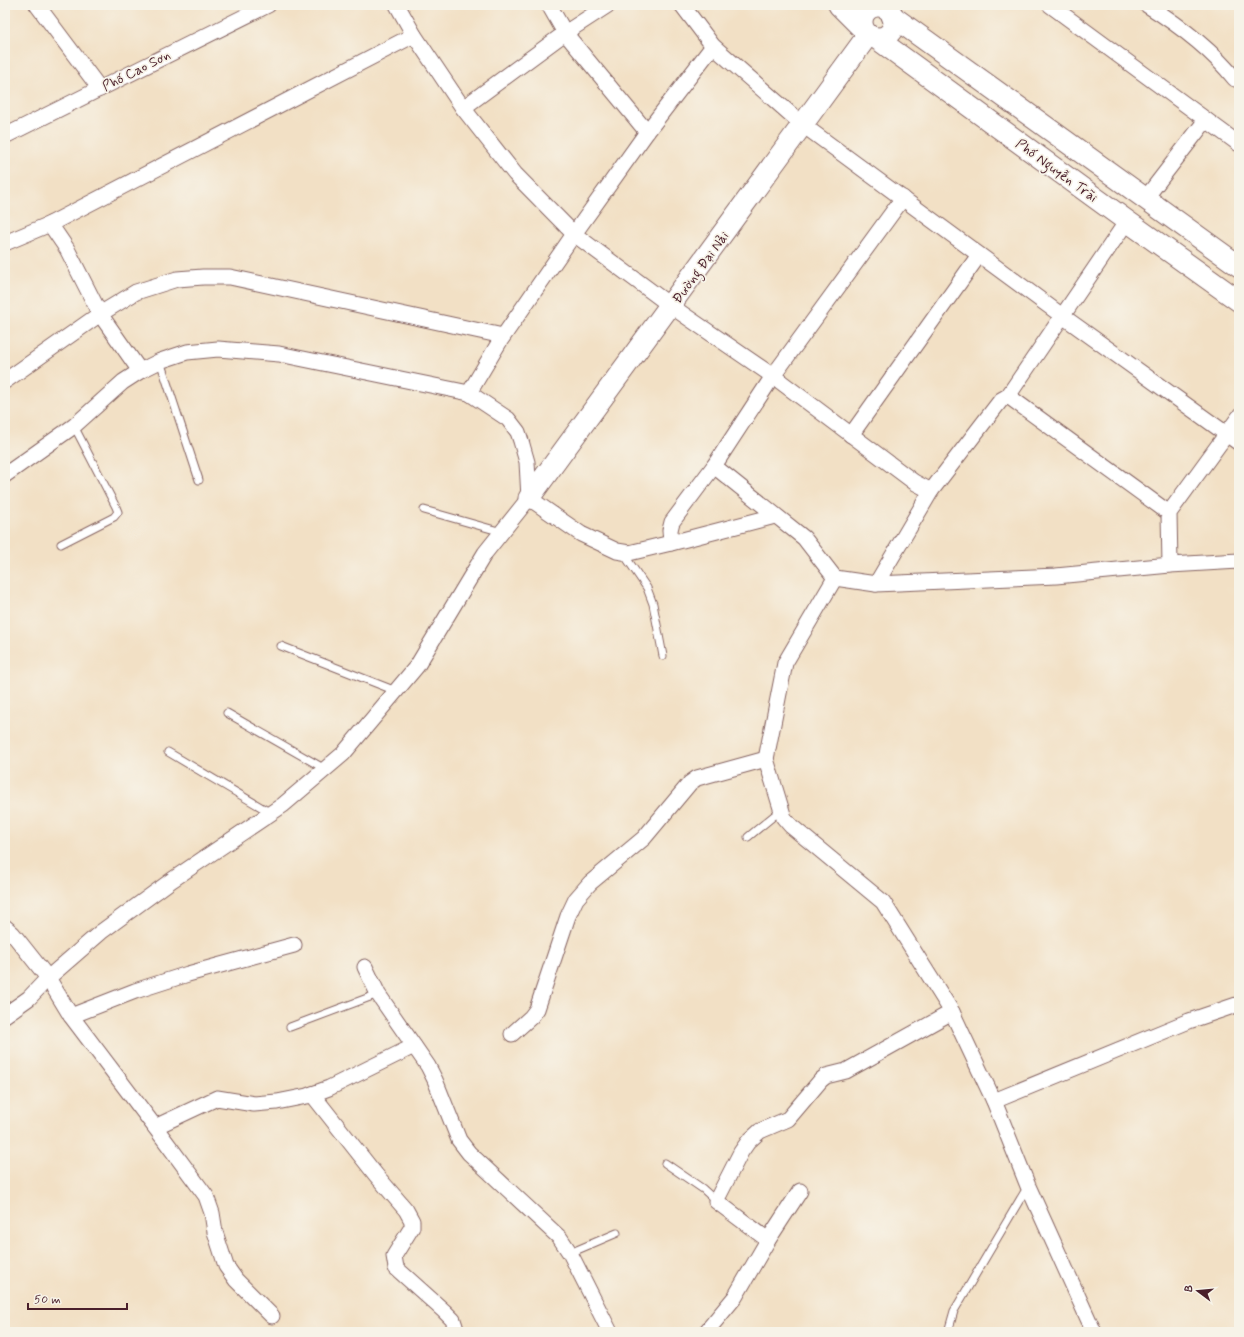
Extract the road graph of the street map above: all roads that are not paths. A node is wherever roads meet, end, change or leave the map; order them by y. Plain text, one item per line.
1 (268, 5) edge
2 (397, 5) edge
3 (549, 5) edge
4 (608, 5) edge
5 (682, 5) edge
6 (839, 5) edge
7 (1050, 5) edge
8 (1147, 5) edge
9 (42, 8) edge
10 (887, 8) edge
11 (565, 33) junction
12 (869, 34) junction
13 (414, 35) junction
14 (713, 46) junction
15 (1235, 79) dead end
16 (100, 89) junction
17 (463, 108) junction
18 (1206, 120) junction
19 (803, 125) junction
20 (646, 132) junction
21 (5, 136) edge
22 (1239, 144) edge
23 (903, 198) junction
24 (1145, 199) junction
25 (1127, 221) junction
26 (50, 224) junction
27 (574, 234) junction
28 (5, 243) edge
29 (979, 255) junction
30 (1239, 266) edge
31 (1239, 300) edge
32 (671, 306) junction
33 (100, 314) junction
34 (1061, 315) junction
35 (503, 336) junction
36 (160, 361) junction
37 (140, 370) junction
38 (773, 376) junction
39 (5, 381) edge
40 (469, 393) junction
41 (1008, 396) junction
42 (1239, 417) edge
43 (74, 426) junction
44 (1226, 434) junction
45 (851, 435) junction
46 (1239, 444) edge
47 (714, 466) junction
48 (5, 475) edge
49 (199, 480) dead end
50 (931, 491) junction
51 (529, 498) junction
52 (424, 510) dead end
53 (1170, 513) junction
54 (775, 516) junction
55 (502, 532) junction
56 (672, 543) junction
57 (61, 544) dead end
58 (623, 553) junction
59 (1239, 561) edge
60 (1170, 565) junction
61 (835, 578) junction
62 (876, 584) junction
63 (282, 646) dead end
64 (663, 656) dead end
65 (396, 691) junction
66 (227, 712) dead end
67 (168, 752) dead end
68 (766, 759) junction
69 (326, 769) junction
70 (781, 810) junction
71 (271, 813) junction
72 (748, 837) dead end
73 (5, 927) edge
74 (294, 945) dead end
75 (365, 967) dead end
76 (48, 978) junction
77 (378, 994) junction
78 (1239, 1004) edge
79 (952, 1012) junction
80 (5, 1015) edge
81 (71, 1016) junction
82 (290, 1027) dead end
83 (512, 1034) dead end
84 (414, 1046) junction
85 (312, 1094) junction
86 (994, 1101) junction
87 (156, 1127) junction
88 (665, 1162) dead end
89 (1028, 1186) junction
90 (800, 1192) dead end
91 (716, 1201) junction
92 (617, 1233) dead end
93 (768, 1240) junction
94 (570, 1253) junction
95 (272, 1316) dead end
96 (457, 1332) edge
97 (610, 1332) edge
98 (706, 1332) edge
99 (948, 1332) edge
100 (1094, 1332) edge

1 - 16 street, Phố Cao Sơn
2 - 13 street
3 - 11 street
4 - 11 street
5 - 14 street
6 - 12 street, Phố Nguyễn Trãi
7 - 18 street
8 - 15 street
9 - 16 street
10 - 12 street
10 - 24 street, Phố Nguyễn Trãi
11 - 17 street
11 - 20 street
12 - 19 street, Đường Đại Nải
12 - 25 street, Phố Nguyễn Trãi
13 - 17 street
13 - 26 street
14 - 19 street
14 - 20 street
16 - 21 street, Phố Cao Sơn
17 - 27 street
18 - 22 street
18 - 24 street
19 - 23 street
19 - 32 street, Đường Đại Nải
20 - 27 street
23 - 29 street
23 - 38 street
24 - 30 street, Phố Nguyễn Trãi
25 - 31 street, Phố Nguyễn Trãi
25 - 34 street
26 - 28 street
26 - 33 street
27 - 32 street
27 - 35 street
29 - 34 street
29 - 45 street
32 - 38 street
32 - 51 street, Đường Đại Nải
33 - 35 street
33 - 37 street
33 - 39 street
34 - 41 street
34 - 44 street
35 - 40 street
36 - 37 street
36 - 40 street
36 - 49 lane
37 - 43 street
38 - 45 street
38 - 47 street
40 - 51 street
41 - 50 street
41 - 53 street
42 - 44 street
43 - 48 street
43 - 57 lane
44 - 46 street
44 - 53 street
45 - 50 street
47 - 54 street
47 - 56 street
50 - 62 street
51 - 55 street
51 - 58 street
52 - 55 lane
53 - 60 street
54 - 56 street
54 - 61 street
55 - 65 street
56 - 58 street
58 - 64 lane
59 - 60 street
60 - 62 street
61 - 62 street
61 - 68 street
63 - 65 lane
65 - 69 street
66 - 69 lane
67 - 71 lane
68 - 70 street
68 - 83 street
69 - 71 street
70 - 72 lane
70 - 79 street
71 - 76 street
73 - 76 street
74 - 81 street
75 - 77 street
76 - 80 street
76 - 81 street
77 - 82 lane
77 - 84 street
78 - 86 street
79 - 86 street
79 - 91 street
81 - 87 street
84 - 85 street
84 - 94 street
85 - 87 street
85 - 96 street
86 - 89 street
87 - 95 street
88 - 91 lane
89 - 99 lane
89 - 100 street
90 - 93 street
91 - 93 street
92 - 94 lane
93 - 98 street
94 - 97 street

